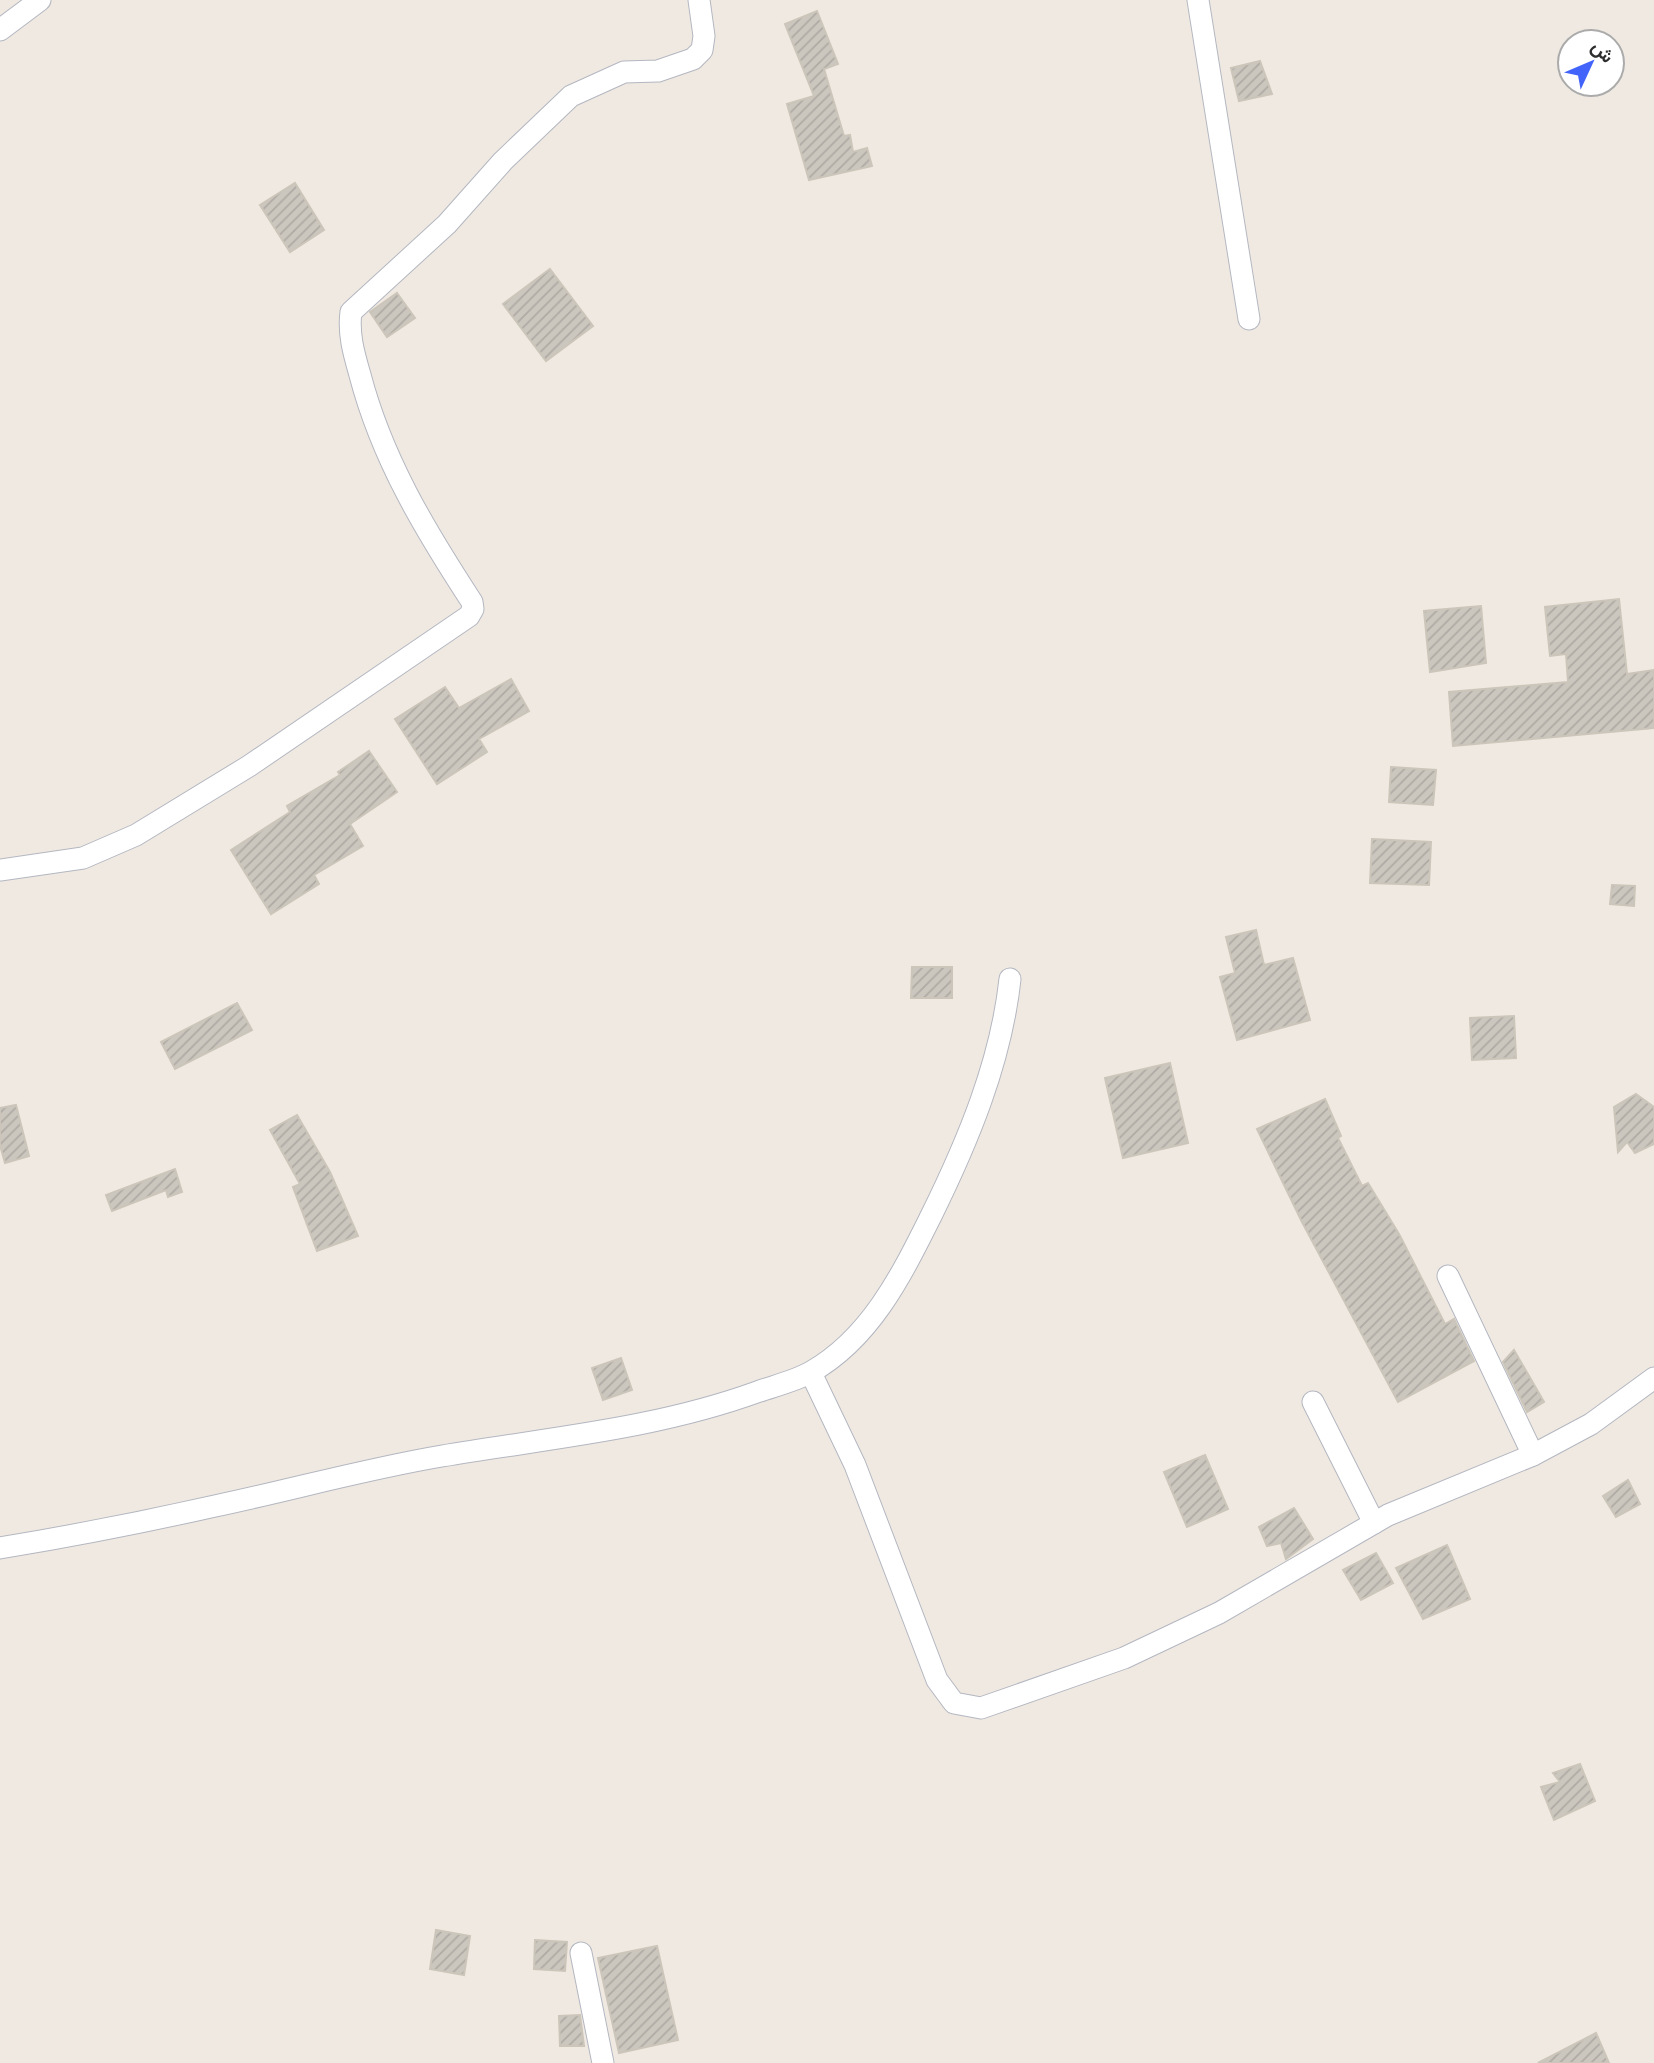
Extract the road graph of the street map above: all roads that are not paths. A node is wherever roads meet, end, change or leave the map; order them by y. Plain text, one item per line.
1 (40, 0) edge
2 (699, 0) edge
3 (1198, 0) edge
4 (0, 30) edge
5 (1249, 319) dead end
6 (0, 870) edge
7 (1010, 979) dead end
8 (1448, 1276) dead end
9 (811, 1373) junction
10 (1654, 1378) edge
11 (1313, 1402) dead end
12 (1533, 1455) junction
13 (1374, 1523) junction
14 (0, 1548) edge
15 (581, 1953) dead end
16 (603, 2063) edge

1 - 4 street
2 - 6 street
3 - 5 street
7 - 9 street
8 - 12 street
9 - 13 street
9 - 14 street
10 - 12 street
11 - 13 street
12 - 13 street
15 - 16 street

